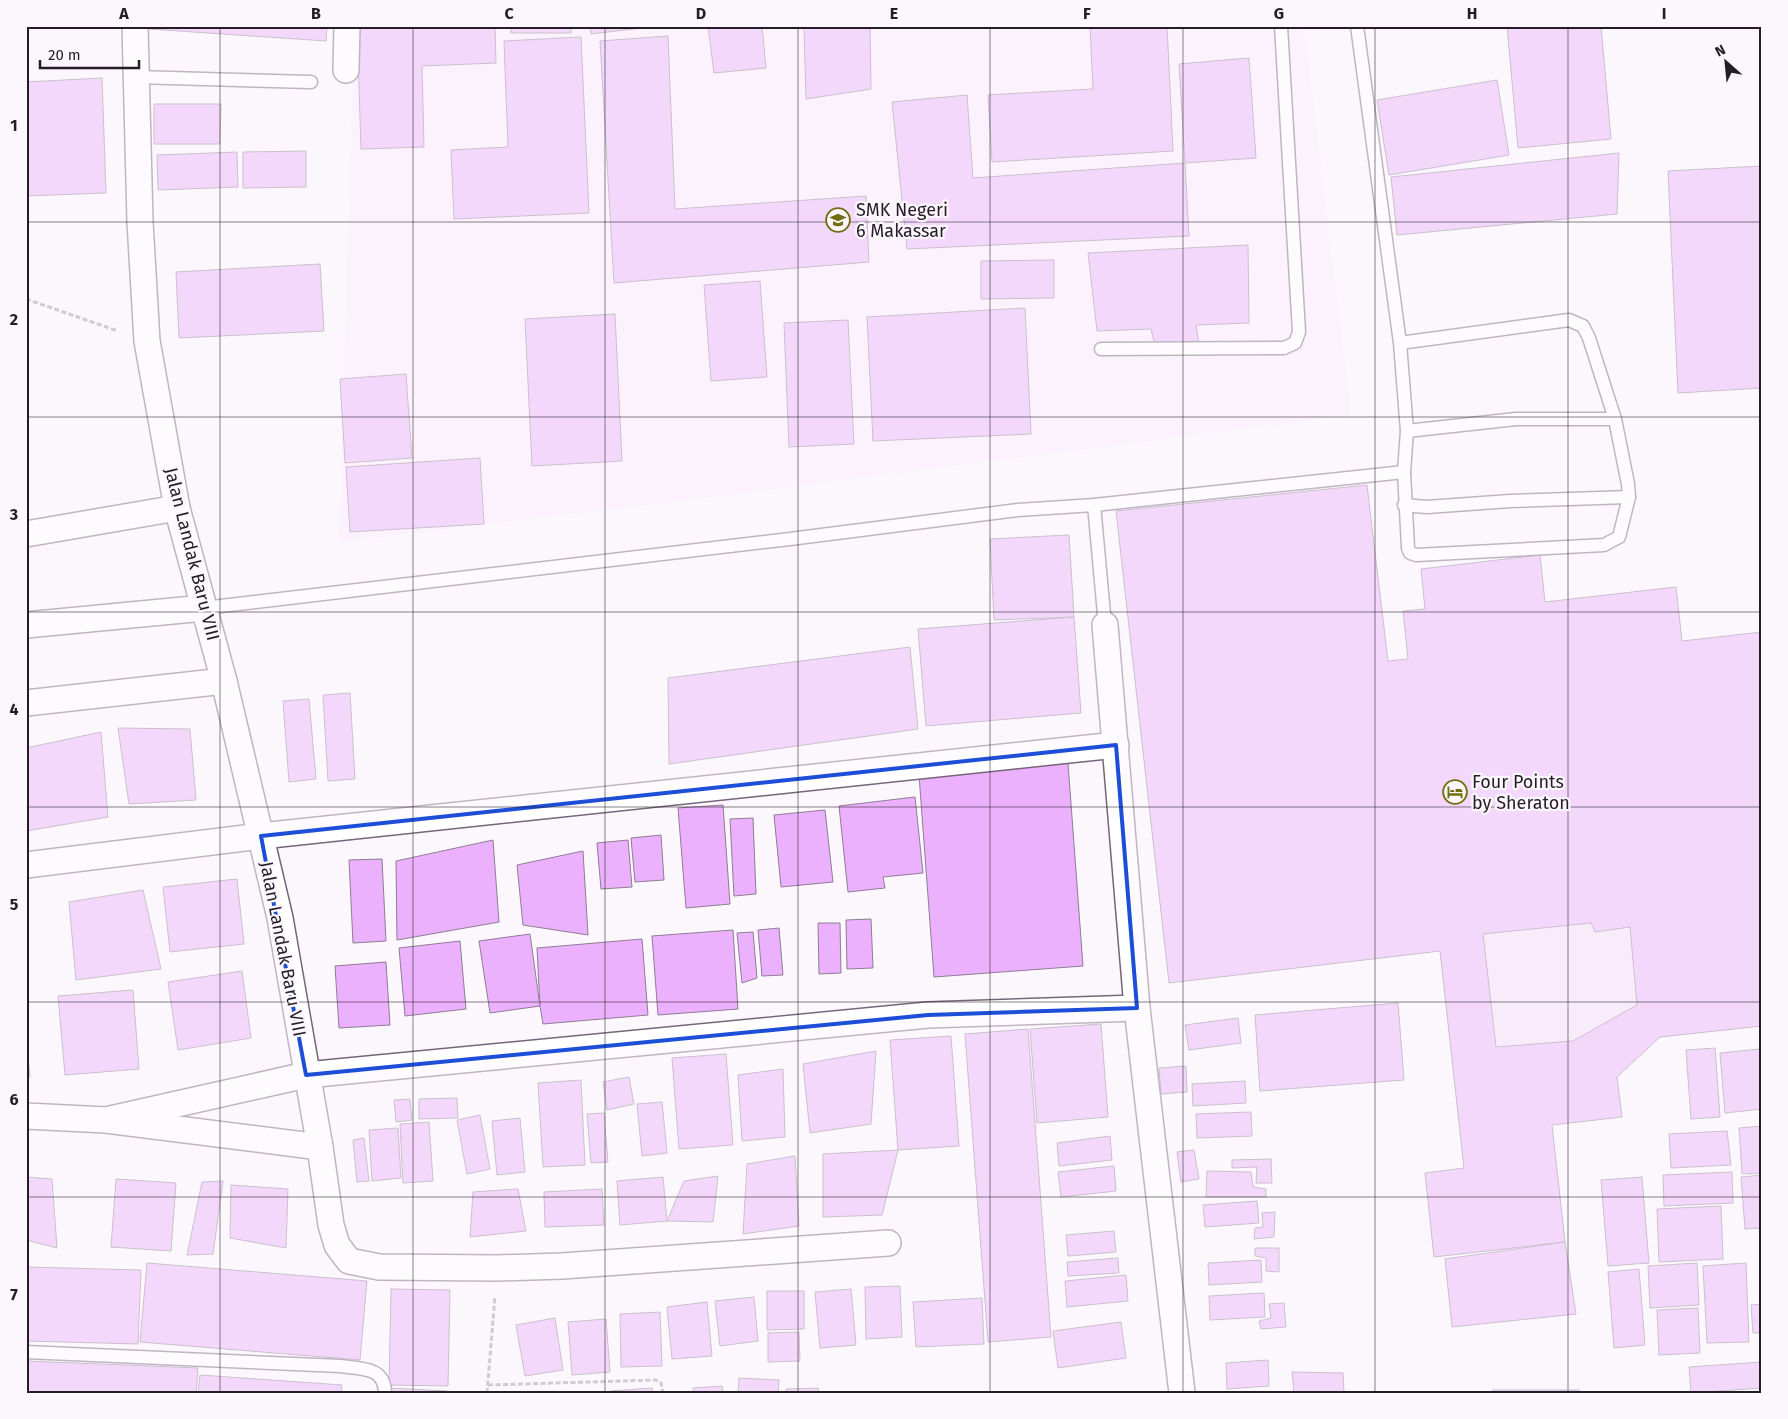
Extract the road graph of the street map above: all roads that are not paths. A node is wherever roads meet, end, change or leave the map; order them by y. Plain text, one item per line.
1 (135, 26) edge
2 (347, 26) edge
3 (1281, 26) edge
4 (1357, 26) edge
5 (346, 70) dead end
6 (135, 77) junction
7 (312, 82) dead end
8 (1400, 343) junction
9 (1101, 349) dead end
10 (1615, 419) junction
11 (1408, 431) junction
12 (1404, 472) junction
13 (1629, 497) junction
14 (1404, 504) junction
15 (1094, 505) junction
16 (177, 508) junction
17 (26, 534) edge
18 (204, 608) junction
19 (26, 625) edge
20 (1105, 625) joint
21 (224, 681) junction
22 (26, 703) edge
23 (1116, 745) junction
24 (261, 836) junction
25 (26, 865) edge
26 (1137, 1008) junction
27 (306, 1075) junction
28 (26, 1116) edge
29 (106, 1120) junction
30 (320, 1147) junction
31 (888, 1243) dead end
32 (26, 1352) edge
33 (385, 1393) edge
34 (1182, 1393) edge

1 - 6 street, Jalan Landak Baru VIII
2 - 5 street
3 - 9 lane
4 - 8 lane
6 - 7 lane
6 - 16 street, Jalan Landak Baru VIII
8 - 10 lane
8 - 11 lane
10 - 11 lane
10 - 13 lane
11 - 12 lane
12 - 14 lane
12 - 15 lane
13 - 14 lane
13 - 14 lane
15 - 18 lane
15 - 20 lane
16 - 17 street
16 - 18 street, Jalan Landak Baru VIII
18 - 19 street
18 - 21 street, Jalan Landak Baru VIII
20 - 23 street
21 - 22 street
21 - 24 street, Jalan Landak Baru VIII
23 - 24 street
23 - 26 street
24 - 25 street
24 - 27 street, Jalan Landak Baru VIII
26 - 27 street
26 - 34 street
27 - 29 street
27 - 30 street, Jalan Landak Baru VIII
28 - 29 street
29 - 30 street
30 - 31 street, Jalan Landak Baru VIII
32 - 33 lane

